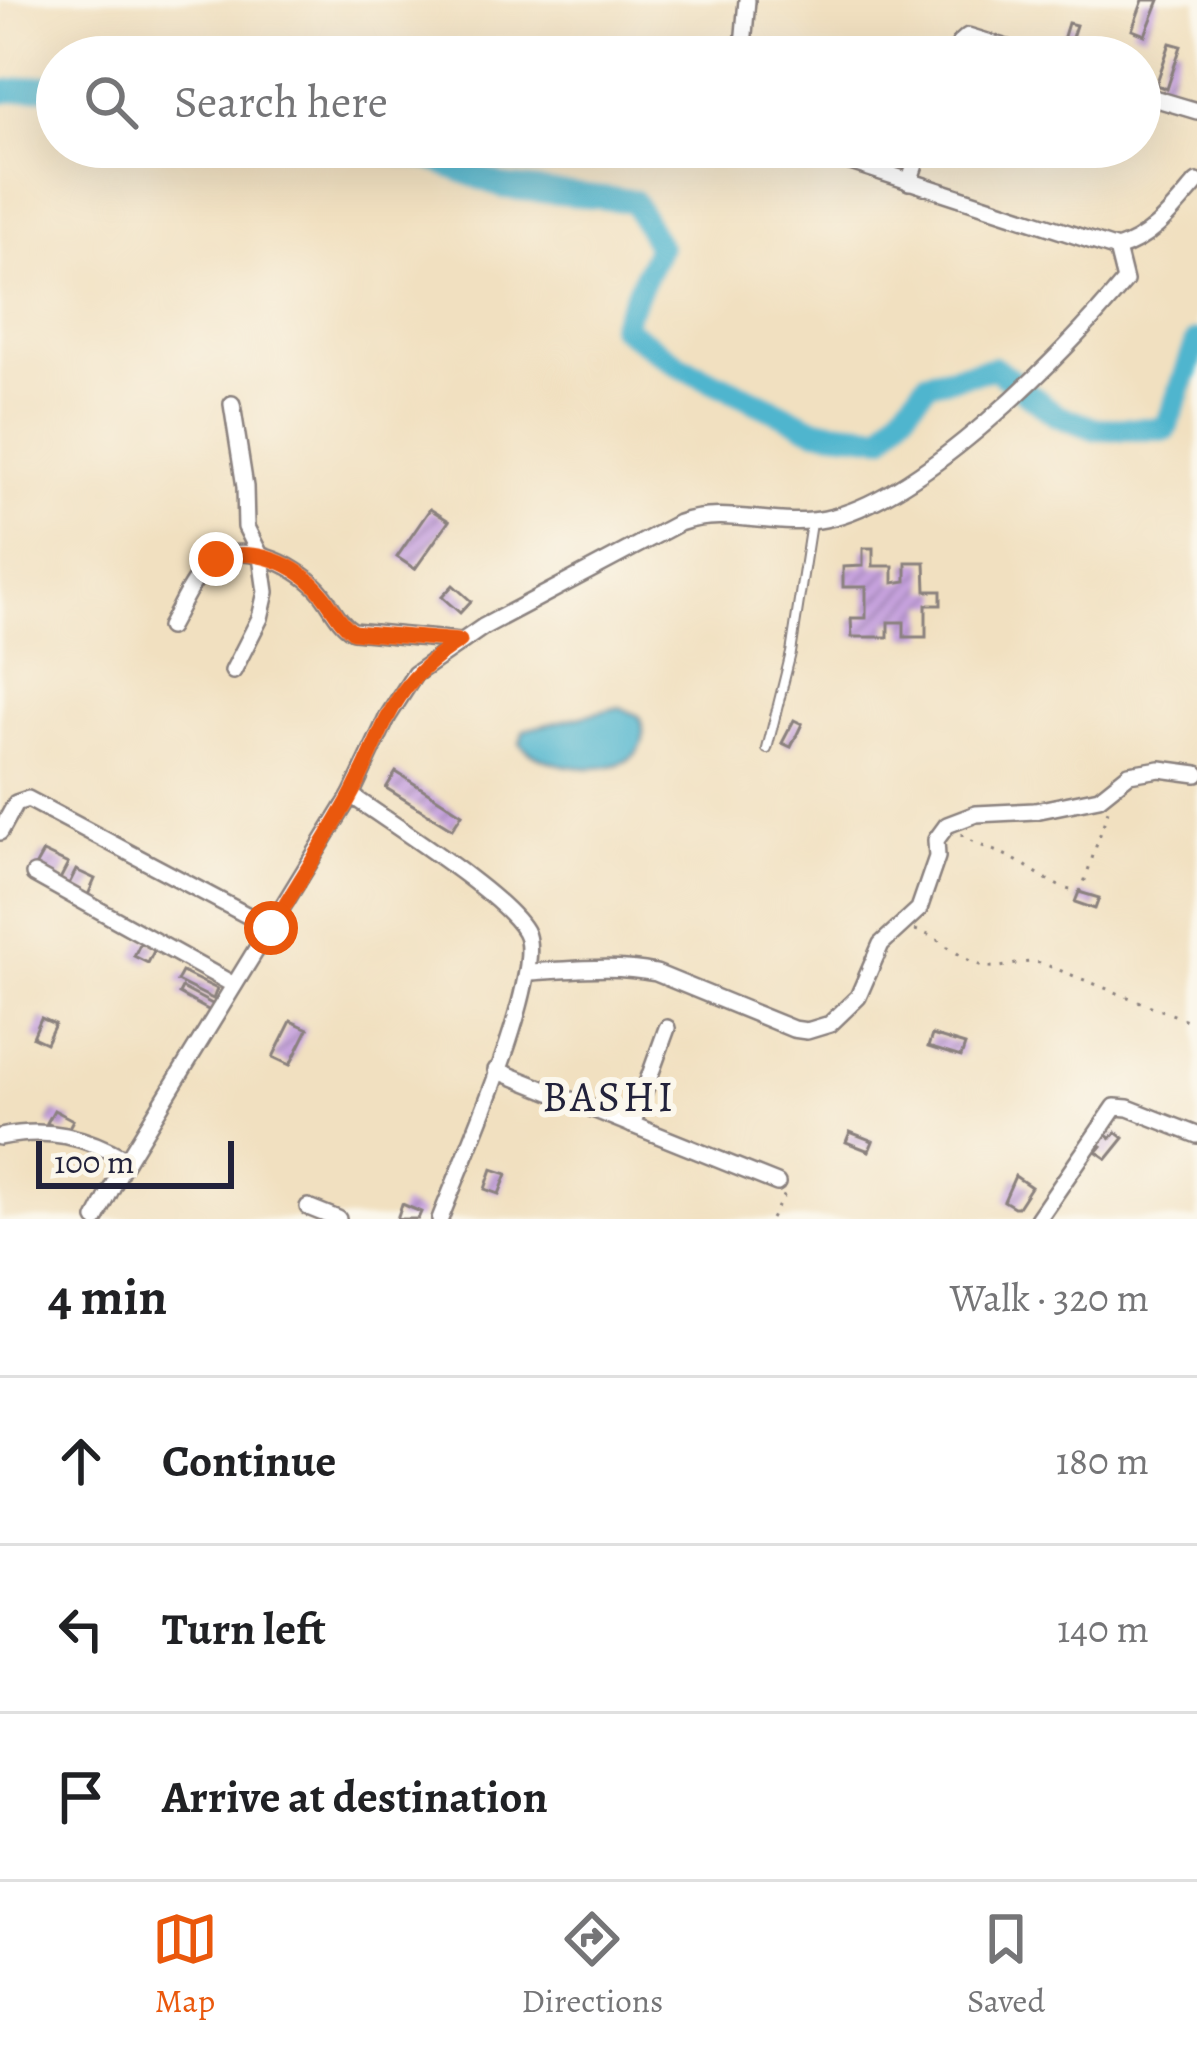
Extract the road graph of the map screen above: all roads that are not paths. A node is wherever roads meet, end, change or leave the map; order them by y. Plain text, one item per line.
1 (746, 0) edge
2 (743, 36) edge
3 (1161, 100) edge
4 (1197, 111) edge
5 (867, 168) edge
6 (914, 168) edge
7 (909, 182) junction
8 (1197, 182) edge
9 (1117, 249) junction
10 (232, 404) dead end
11 (812, 521) junction
12 (262, 557) junction
13 (170, 627) dead end
14 (460, 641) junction
15 (233, 671) dead end
16 (767, 749) dead end
17 (1197, 775) edge
18 (351, 795) junction
19 (0, 832) edge
20 (34, 874) dead end
21 (271, 928) junction
22 (530, 972) junction
23 (234, 985) junction
24 (667, 1028) dead end
25 (496, 1070) junction
26 (632, 1125) junction
27 (1197, 1136) edge
28 (0, 1137) edge
29 (127, 1160) junction
30 (777, 1183) road end
31 (308, 1207) dead end
32 (96, 1219) edge
33 (338, 1219) edge
34 (440, 1219) edge
35 (1038, 1219) edge

1 - 2 street
3 - 4 street
5 - 7 street
6 - 7 street
7 - 9 street
8 - 9 street
9 - 11 street
10 - 12 street
11 - 14 street
11 - 16 lane
12 - 13 street
12 - 14 street
12 - 15 street
14 - 18 street
17 - 22 street
18 - 21 street
18 - 22 street
19 - 21 street
20 - 23 street
21 - 23 street
22 - 25 street
23 - 29 street
24 - 26 street
25 - 26 street
25 - 34 street
26 - 30 street
27 - 35 street
28 - 29 street
29 - 32 street
31 - 33 street

